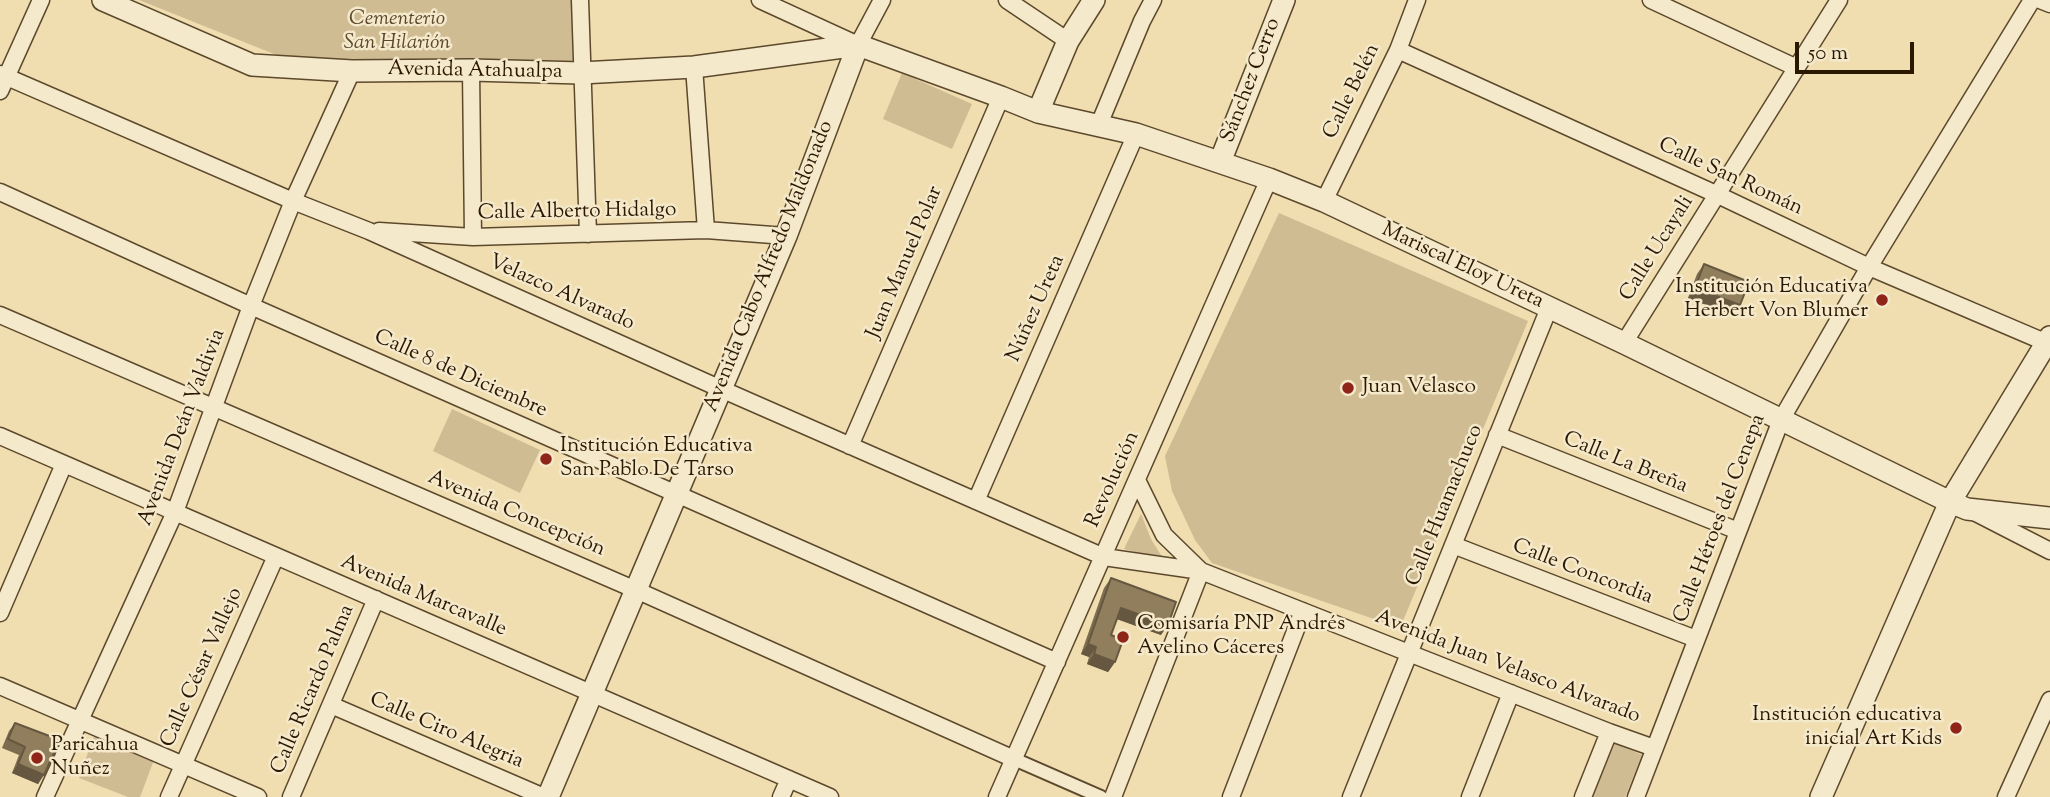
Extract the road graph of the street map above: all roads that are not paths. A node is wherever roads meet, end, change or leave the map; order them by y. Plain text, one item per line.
1 (41, 0) edge
2 (103, 0) edge
3 (580, 0) edge
4 (760, 0) edge
5 (882, 0) edge
6 (1007, 0) edge
7 (1094, 0) edge
8 (1153, 0) edge
9 (1284, 0) edge
10 (1417, 0) edge
11 (1651, 0) edge
12 (1839, 0) edge
13 (2032, 0) edge
14 (2040, 0) edge
15 (2050, 4) edge
16 (1685, 6) edge
17 (1068, 41) junction
18 (858, 45) junction
19 (1398, 50) junction
20 (694, 66) junction
21 (1797, 68) junction
22 (471, 70) junction
23 (352, 71) junction
24 (581, 74) junction
25 (2, 80) edge
26 (1001, 97) junction
27 (1038, 112) junction
28 (1098, 127) junction
29 (1136, 134) junction
30 (1220, 162) junction
31 (1269, 179) junction
32 (0, 192) edge
33 (1717, 195) junction
34 (293, 201) junction
35 (1324, 201) junction
36 (706, 230) junction
37 (369, 231) junction
38 (588, 234) junction
39 (786, 236) junction
40 (472, 237) junction
41 (1869, 267) junction
42 (251, 306) junction
43 (1549, 308) junction
44 (0, 315) edge
45 (2048, 340) edge
46 (1624, 343) junction
47 (721, 389) junction
48 (214, 407) junction
49 (1781, 420) junction
50 (1497, 435) junction
51 (0, 436) edge
52 (850, 446) junction
53 (64, 464) junction
54 (1137, 480) junction
55 (677, 493) junction
56 (976, 501) junction
57 (1959, 506) junction
58 (176, 512) junction
59 (2050, 518) edge
60 (1738, 531) junction
61 (1453, 545) junction
62 (2050, 551) edge
63 (276, 556) junction
64 (1104, 557) junction
65 (1201, 571) junction
66 (636, 590) junction
67 (376, 600) junction
68 (1303, 611) junction
69 (0, 613) edge
70 (1696, 639) junction
71 (1409, 653) junction
72 (1057, 662) junction
73 (0, 685) edge
74 (592, 693) junction
75 (1511, 694) junction
76 (2050, 701) edge
77 (331, 705) junction
78 (80, 720) junction
79 (1609, 732) junction
80 (1654, 748) junction
81 (1014, 759) junction
82 (184, 765) junction
83 (789, 779) junction
84 (45, 797) edge
85 (169, 797) edge
86 (258, 797) edge
87 (291, 797) edge
88 (546, 797) edge
89 (781, 797) edge
90 (830, 797) edge
91 (998, 797) edge
92 (1101, 797) edge
93 (1113, 797) edge
94 (1231, 797) edge
95 (1351, 797) edge
96 (1470, 797) edge
97 (1583, 797) edge
98 (1636, 797) edge
99 (1821, 797) edge
100 (2006, 797) edge

1 - 25 street
2 - 23 street, Avenida Atahualpa
3 - 24 street
4 - 18 street
5 - 18 street
6 - 17 street
7 - 17 street
8 - 28 street
9 - 30 street, Sánchez Cerro
10 - 19 street, Calle Belén
11 - 16 street
12 - 21 street, Calle Ucayali
13 - 41 street, Calle Héroes del Cenepa
14 - 15 street
16 - 21 street
17 - 27 street
18 - 20 street, Avenida Atahualpa
18 - 26 street, Mariscal Eloy Ureta
18 - 39 street, Avenida Cabo Alfredo Maldonado
19 - 33 street, Calle San Román
19 - 35 street, Calle Belén
20 - 24 street, Avenida Atahualpa
20 - 36 street
21 - 33 street, Calle Ucayali
22 - 23 street, Avenida Atahualpa
22 - 24 street, Avenida Atahualpa
22 - 40 street
23 - 34 street, Avenida Deán Valdivia
24 - 38 street
25 - 34 street, Velazco Alvarado
26 - 27 street, Mariscal Eloy Ureta
26 - 52 street, Juan Manuel Polar
27 - 28 street, Mariscal Eloy Ureta
28 - 29 street, Mariscal Eloy Ureta
29 - 30 street, Mariscal Eloy Ureta
29 - 56 street, Núñez Ureta
30 - 31 street, Mariscal Eloy Ureta
31 - 35 street, Mariscal Eloy Ureta
31 - 54 street, Revolución
32 - 42 street, Calle 8 de Diciembre
33 - 41 street, Calle San Román
33 - 46 street, Calle Ucayali
34 - 37 street, Velazco Alvarado
34 - 42 street, Avenida Deán Valdivia
35 - 43 street, Mariscal Eloy Ureta
36 - 38 street, Calle Alberto Hidalgo
36 - 39 street, Calle Alberto Hidalgo
37 - 40 street, Calle Alberto Hidalgo
37 - 47 street, Velazco Alvarado
38 - 40 street, Calle Alberto Hidalgo
39 - 47 street, Avenida Cabo Alfredo Maldonado
41 - 45 street, Calle San Román
41 - 49 street, Calle Héroes del Cenepa
42 - 48 street, Avenida Deán Valdivia
42 - 55 street, Calle 8 de Diciembre
43 - 46 street, Mariscal Eloy Ureta
43 - 50 street, Calle Huamachuco
44 - 48 street, Avenida Concepción
45 - 57 street
46 - 49 street, Mariscal Eloy Ureta
47 - 52 street, Velazco Alvarado
47 - 55 street, Avenida Cabo Alfredo Maldonado
48 - 58 street, Avenida Deán Valdivia
48 - 66 street, Avenida Concepción
49 - 57 street, Mariscal Eloy Ureta
49 - 60 street, Calle Héroes del Cenepa
50 - 60 street, Calle La Breña
50 - 61 street, Calle Huamachuco
51 - 53 street, Avenida Marcavalle
52 - 56 street, Velazco Alvarado
53 - 58 street, Avenida Marcavalle
53 - 69 street
54 - 64 street, Revolución
54 - 65 street
55 - 66 street, Avenida Cabo Alfredo Maldonado
55 - 72 street, Calle 8 de Diciembre
56 - 64 street, Velazco Alvarado
57 - 59 street, Mariscal Eloy Ureta
57 - 62 street
57 - 99 street
58 - 63 street, Avenida Marcavalle
58 - 78 street, Avenida Deán Valdivia
60 - 70 street, Calle Héroes del Cenepa
61 - 70 street, Calle Concordia
61 - 71 street, Calle Huamachuco
63 - 67 street, Avenida Marcavalle
63 - 82 street, Calle César Vallejo
64 - 65 street, Avenida Juan Velasco Alvarado
64 - 72 street, Revolución
65 - 68 street, Avenida Juan Velasco Alvarado
65 - 93 street
66 - 74 street, Avenida Cabo Alfredo Maldonado
66 - 81 street, Avenida Concepción
67 - 74 street, Avenida Marcavalle
67 - 77 street, Calle Ricardo Palma
68 - 71 street, Avenida Juan Velasco Alvarado
68 - 94 street
70 - 80 street, Calle Héroes del Cenepa
71 - 75 street, Avenida Juan Velasco Alvarado
71 - 95 street, Calle Huamachuco
72 - 81 street, Revolución
73 - 78 street
74 - 83 street, Avenida Marcavalle
74 - 88 street, Avenida Cabo Alfredo Maldonado
75 - 79 street, Avenida Juan Velasco Alvarado
75 - 96 street
76 - 100 street
77 - 87 street, Calle Ricardo Palma
77 - 88 street, Calle Ciro Alegria
78 - 82 street
78 - 84 street, Avenida Deán Valdivia
79 - 80 street, Avenida Juan Velasco Alvarado
79 - 97 street
80 - 98 street, Calle Héroes del Cenepa
81 - 91 street, Revolución
81 - 92 street
82 - 85 street, Calle César Vallejo
82 - 86 street
83 - 89 street
83 - 90 street, Avenida Marcavalle

